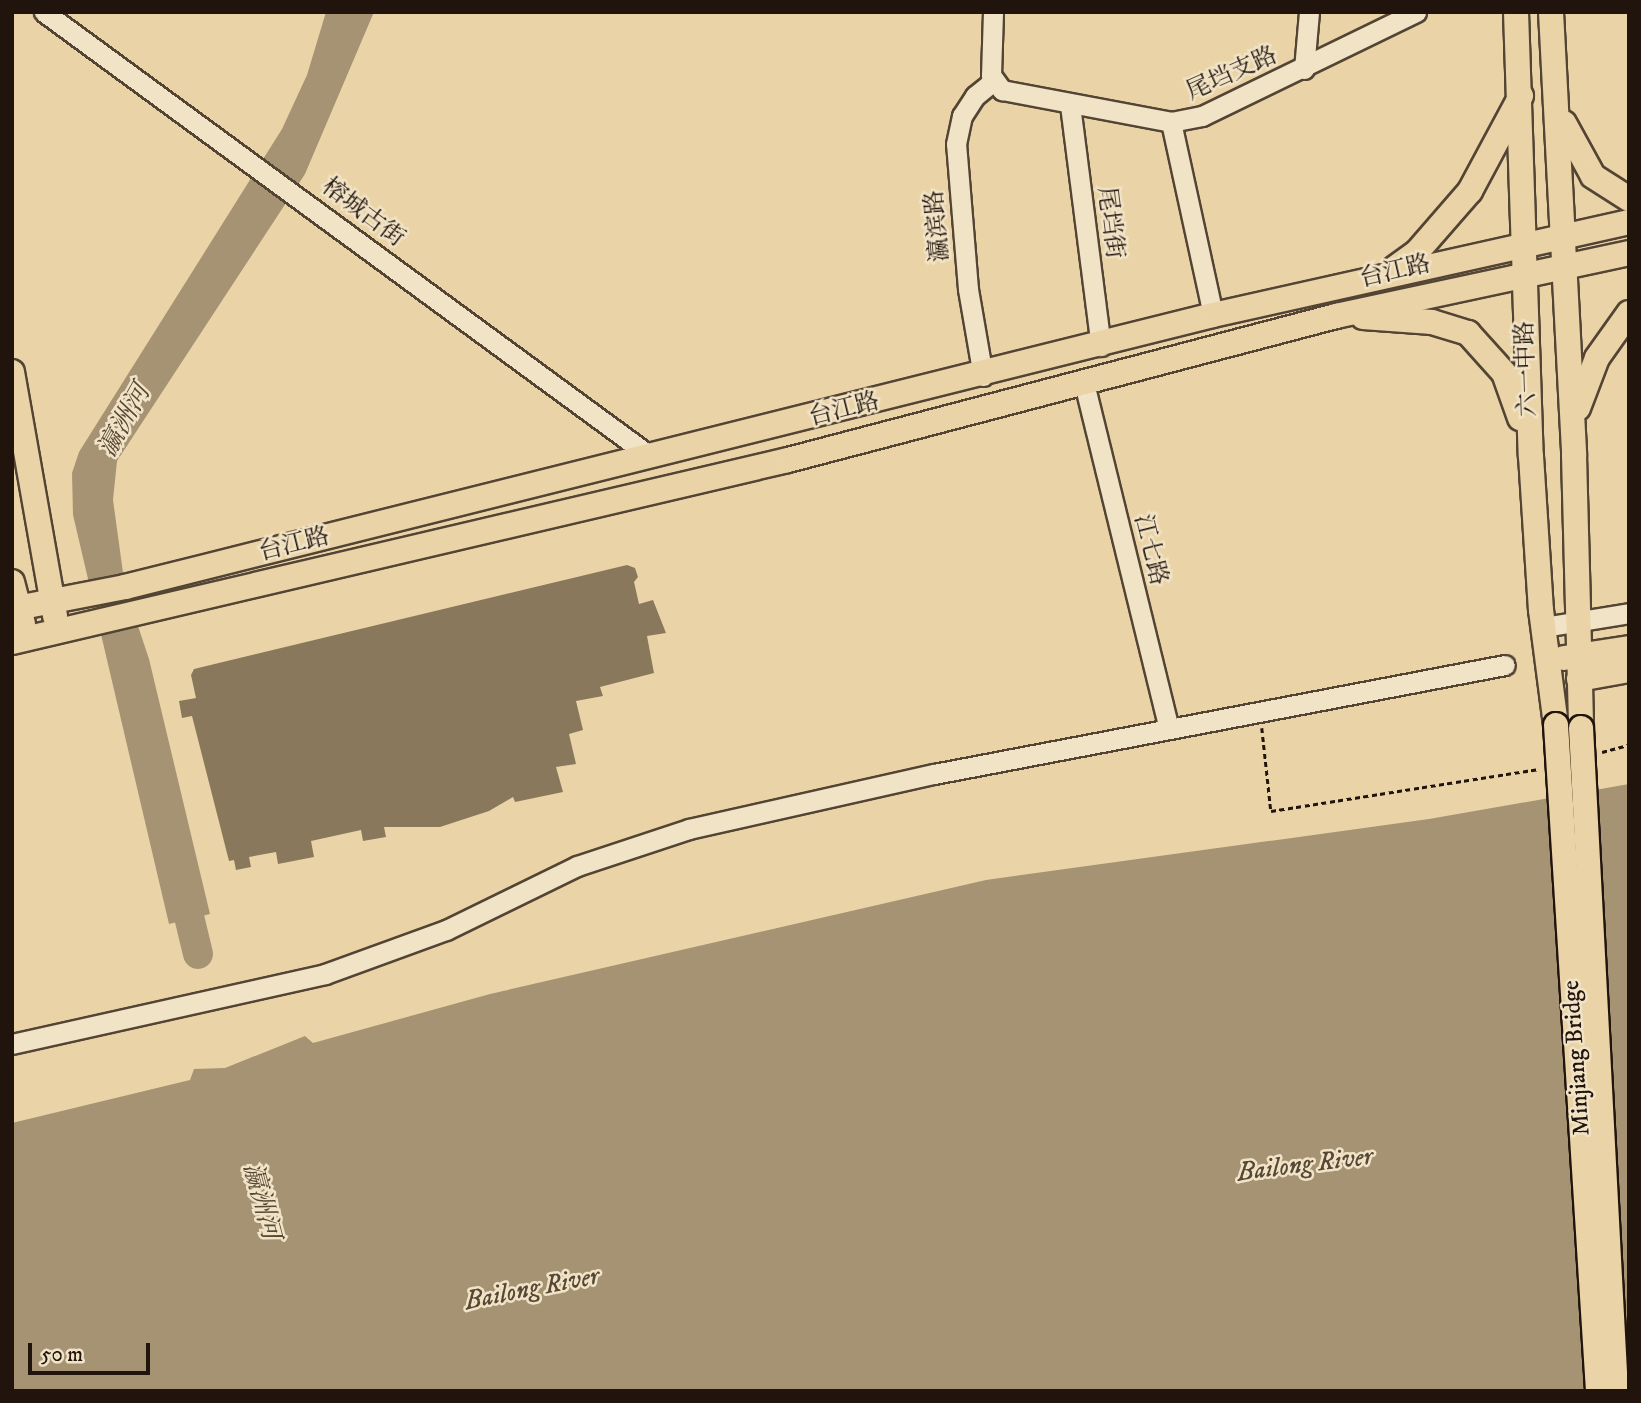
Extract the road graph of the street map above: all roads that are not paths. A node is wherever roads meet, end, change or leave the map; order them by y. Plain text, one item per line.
1 (44, 12) edge
2 (993, 12) edge
3 (1309, 12) edge
4 (1416, 12) edge
5 (1516, 12) edge
6 (1551, 12) edge
7 (1304, 69) junction
8 (992, 82) junction
9 (1521, 96) junction
10 (1556, 98) junction
11 (1070, 105) junction
12 (1171, 122) junction
13 (1629, 199) edge
14 (1629, 222) edge
15 (1565, 236) junction
16 (1524, 243) junction
17 (1629, 253) edge
18 (1565, 264) junction
19 (1524, 272) junction
20 (1372, 278) junction
21 (1629, 313) edge
22 (1213, 315) junction
23 (1336, 316) junction
24 (1101, 346) junction
25 (12, 372) edge
26 (983, 376) junction
27 (1084, 383) junction
28 (1574, 454) junction
29 (650, 456) junction
30 (1531, 456) junction
31 (12, 582) edge
32 (51, 601) junction
33 (15, 609) edge
34 (1576, 610) junction
35 (1629, 613) edge
36 (1543, 627) junction
37 (59, 632) junction
38 (19, 640) edge
39 (1629, 648) edge
40 (1548, 661) junction
41 (1505, 665) dead end
42 (1579, 667) junction
43 (1629, 670) edge
44 (1556, 725) joint
45 (1169, 729) junction
46 (12, 1044) edge
47 (1598, 1391) edge
48 (1616, 1391) edge

1 - 29 street, 榕城古街
2 - 8 street
3 - 7 street
4 - 7 street, 尾垱支路
5 - 9 main road, 六一中路
6 - 10 main road, 六一中路
7 - 12 street, 尾垱支路
8 - 11 street, 尾垱支路
8 - 26 street, 瀛滨路
9 - 16 main road, 六一中路
9 - 20 main road
10 - 13 main road
10 - 15 main road, 六一中路
11 - 12 street, 尾垱支路
11 - 24 street, 尾垱街
12 - 22 street
14 - 15 main road, 台江路
15 - 16 main road, 台江路
15 - 18 main road, 六一中路
16 - 19 main road, 六一中路
16 - 20 main road, 台江路
17 - 18 main road, 台江路
18 - 19 main road, 台江路
18 - 28 main road, 六一中路
19 - 23 main road, 台江路
19 - 30 main road, 六一中路
20 - 22 main road, 台江路
21 - 28 main road
22 - 24 main road, 台江路
23 - 27 main road, 台江路
23 - 30 main road
24 - 26 main road, 台江路
25 - 32 main road
26 - 29 main road, 台江路
27 - 37 main road, 台江路
27 - 45 street, 江七路
28 - 34 main road, 六一中路
29 - 32 main road, 台江路
30 - 36 main road, 六一中路
31 - 33 main road
32 - 33 main road
32 - 37 main road
33 - 38 main road
34 - 35 street
34 - 36 street
34 - 42 main road, 六一中路
36 - 40 main road, 六一中路
37 - 38 main road
39 - 42 main road
40 - 42 main road
40 - 44 main road, 六一中路
41 - 45 street
42 - 43 main road
42 - 48 main road, Minjiang Bridge, bridge
44 - 47 main road, Minjiang Bridge, bridge
45 - 46 street

